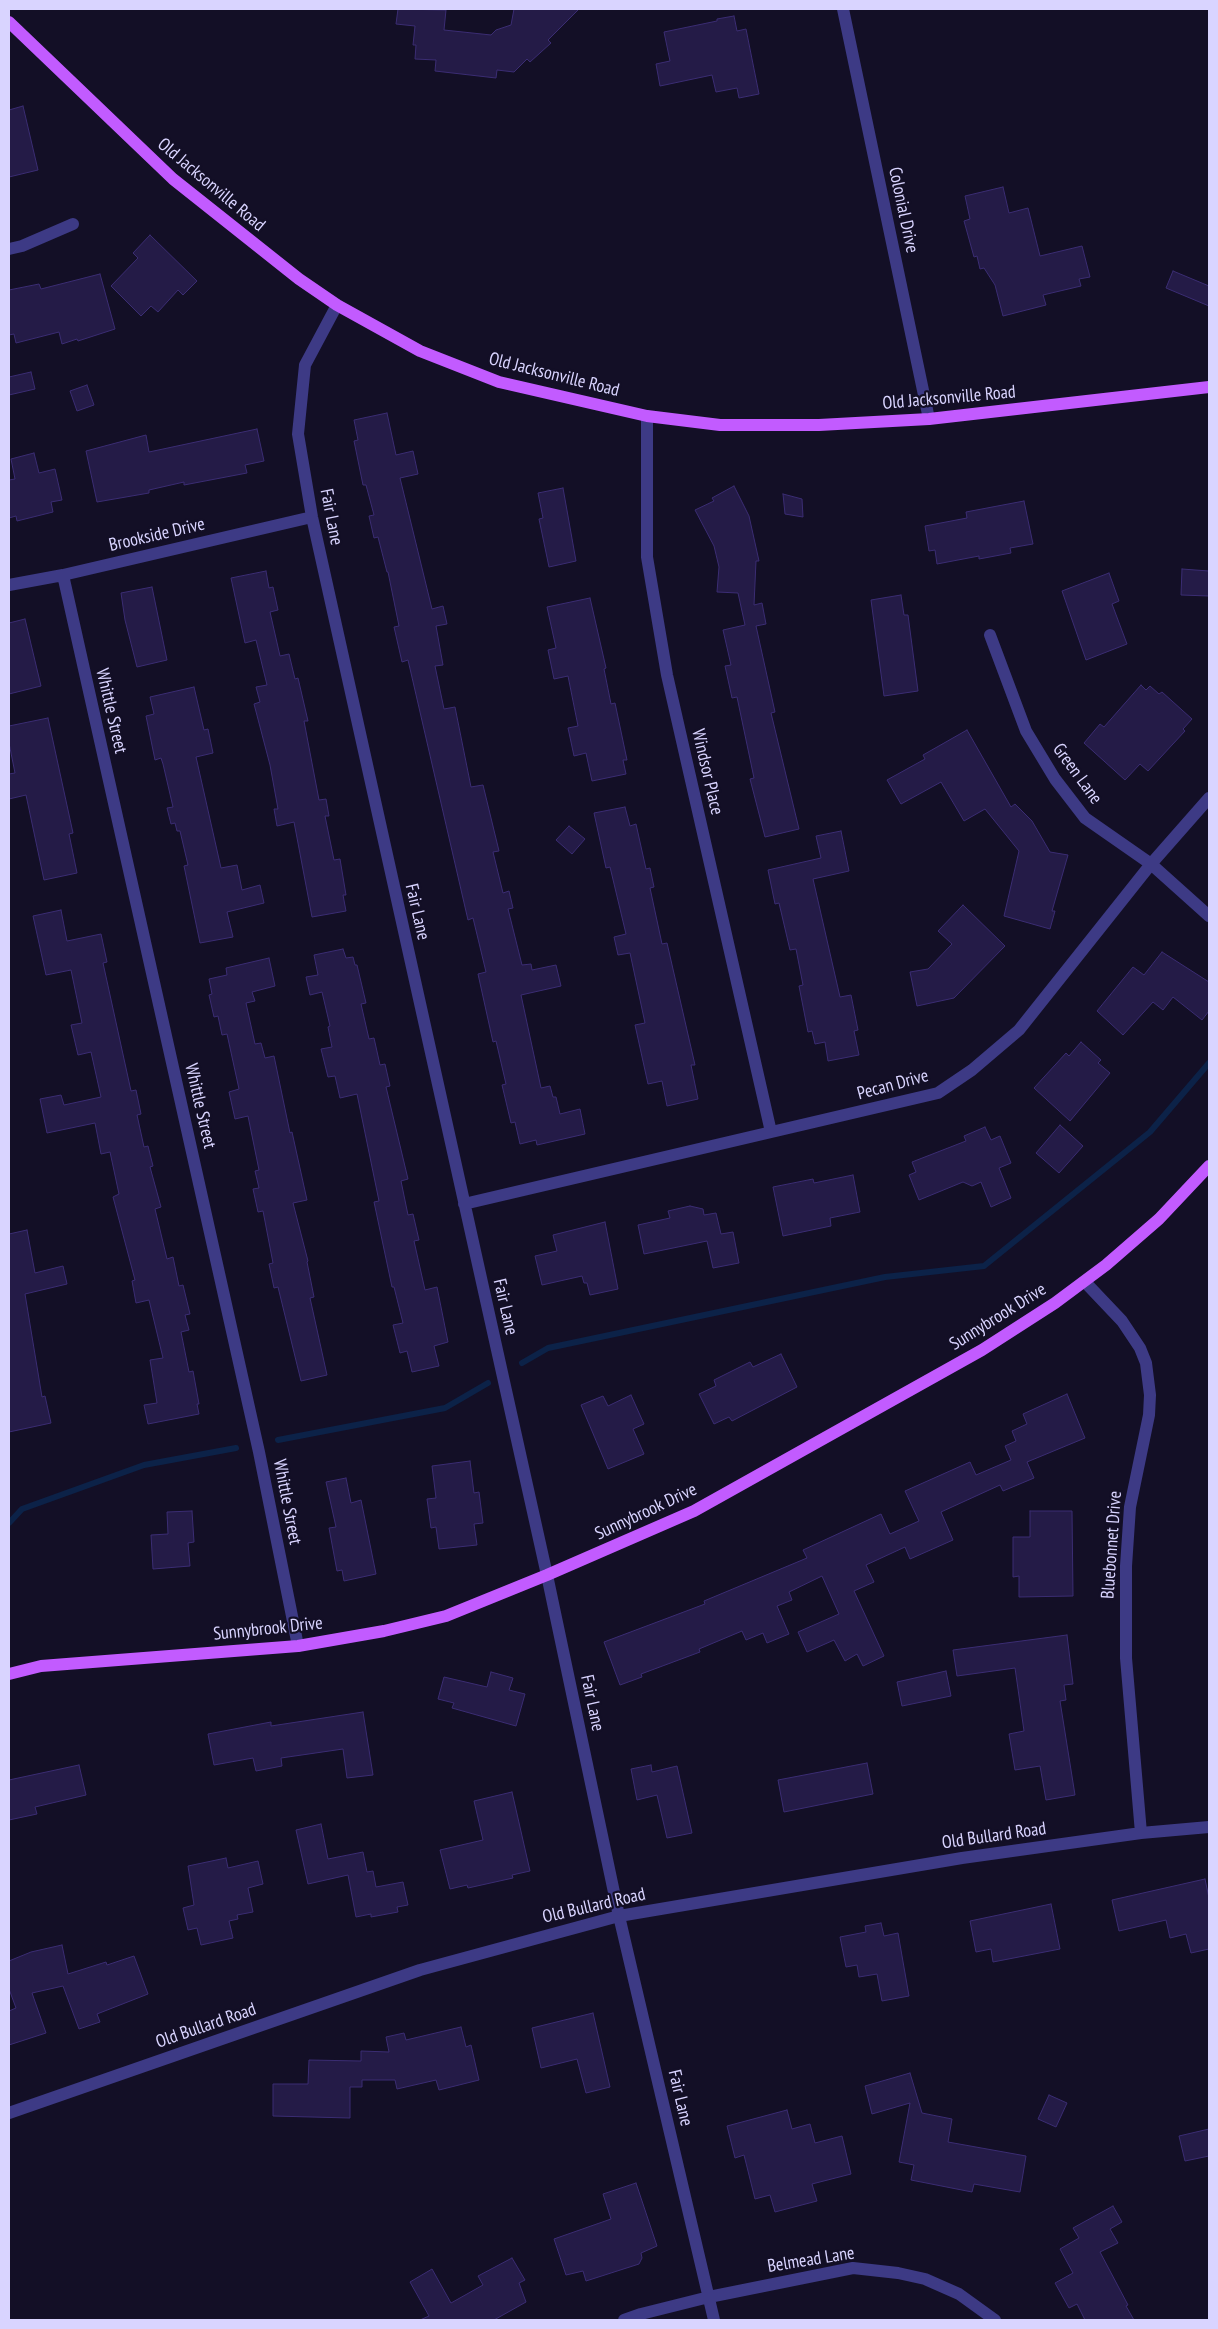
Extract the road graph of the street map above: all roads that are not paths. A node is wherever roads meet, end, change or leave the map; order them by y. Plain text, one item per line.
1 (843, 9) edge
2 (9, 22) edge
3 (73, 224) dead end
4 (9, 249) edge
5 (337, 305) junction
6 (1209, 387) edge
7 (647, 416) junction
8 (929, 419) junction
9 (312, 517) junction
10 (63, 575) junction
11 (9, 585) edge
12 (990, 634) dead end
13 (1209, 798) edge
14 (1151, 864) junction
15 (1209, 916) edge
16 (771, 1132) junction
17 (1209, 1166) edge
18 (464, 1204) junction
19 (1085, 1282) junction
20 (547, 1575) junction
21 (298, 1646) junction
22 (9, 1674) edge
23 (1209, 1827) edge
24 (1141, 1833) junction
25 (619, 1916) junction
26 (9, 2114) edge
27 (709, 2297) junction
28 (624, 2320) edge
29 (714, 2320) edge
30 (995, 2320) edge

1 - 8 street, Colonial Drive
2 - 5 main road, Old Jacksonville Road
3 - 4 street
5 - 7 main road, Old Jacksonville Road
5 - 9 street, Fair Lane
6 - 8 main road, Old Jacksonville Road
7 - 8 main road, Old Jacksonville Road
7 - 16 street, Windsor Place
9 - 10 street, Brookside Drive
9 - 18 street, Fair Lane
10 - 11 street, Brookside Drive
10 - 21 street, Whittle Street
12 - 14 street, Green Lane
13 - 14 street, Pecan Drive
14 - 15 street, Green Lane
14 - 16 street, Pecan Drive
16 - 18 street, Pecan Drive
17 - 19 main road, Sunnybrook Drive
18 - 20 street, Fair Lane
19 - 20 main road, Sunnybrook Drive
19 - 24 street, Bluebonnet Drive
20 - 21 main road, Sunnybrook Drive
20 - 25 street, Fair Lane
21 - 22 main road, Sunnybrook Drive
23 - 24 street, Old Bullard Road
24 - 25 street, Old Bullard Road
25 - 26 street, Old Bullard Road
25 - 27 street, Fair Lane
27 - 28 street, Belmead Lane
27 - 29 street, Fair Lane
27 - 30 street, Belmead Lane

